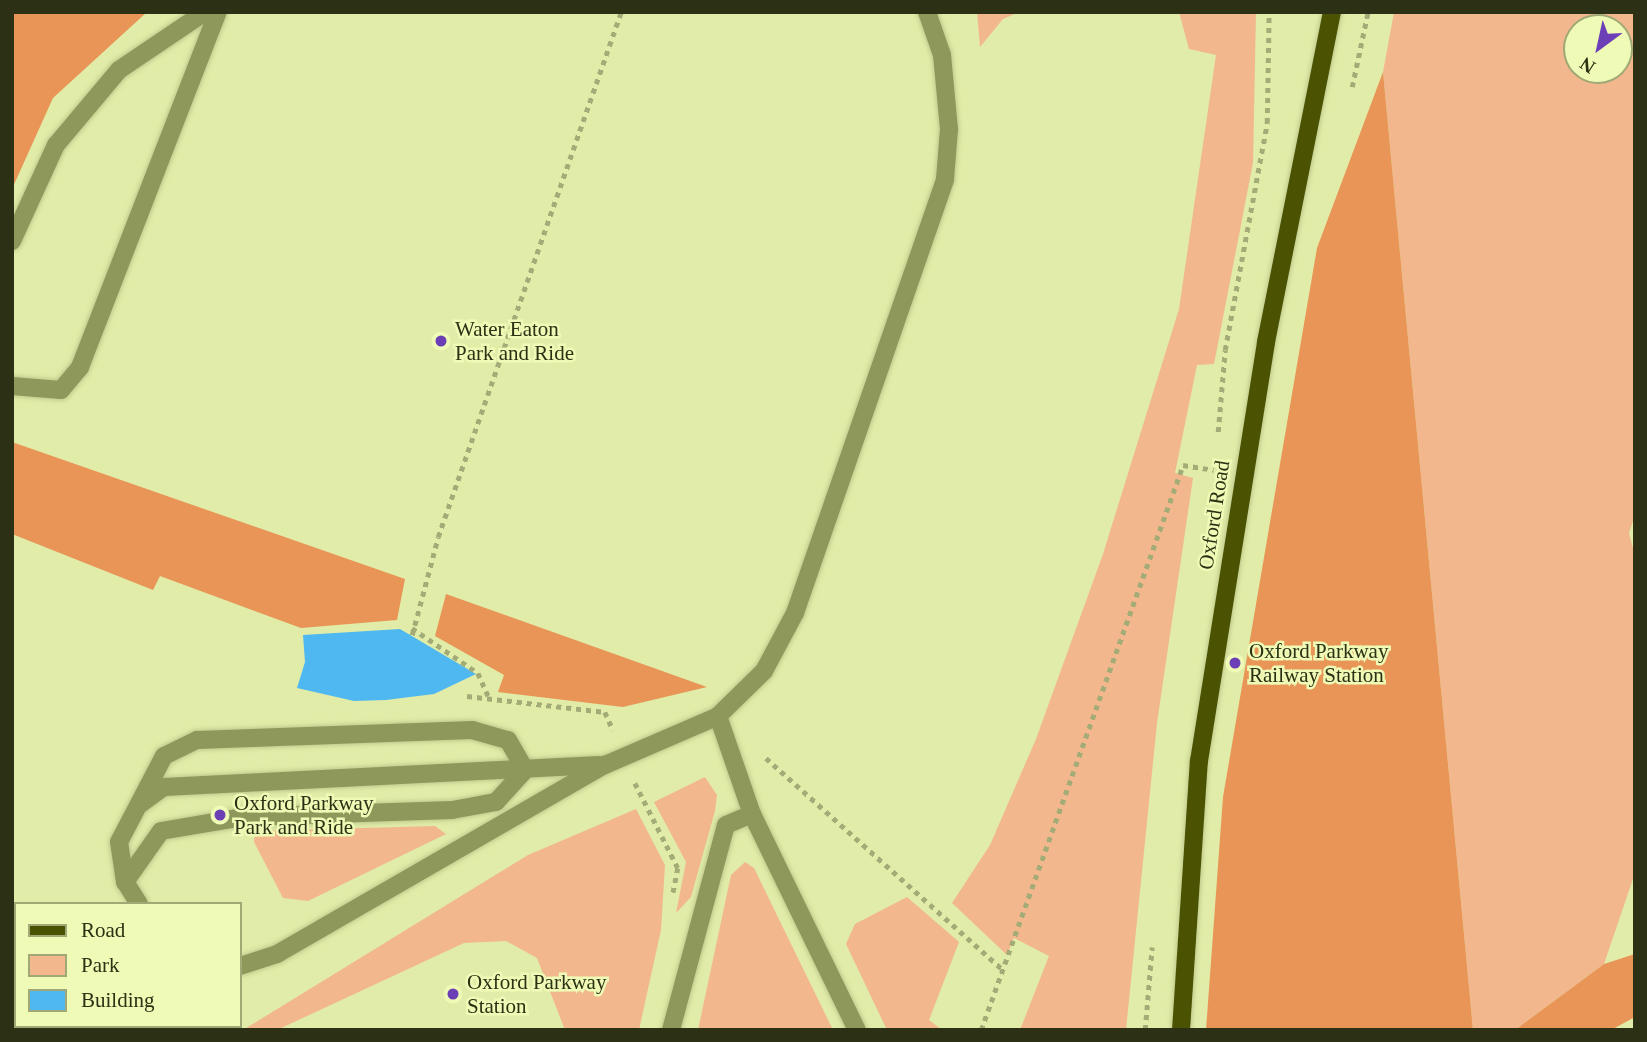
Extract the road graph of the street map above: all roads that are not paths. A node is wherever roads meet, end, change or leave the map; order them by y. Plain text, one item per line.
1 (205, 12) edge
2 (218, 12) edge
3 (928, 12) edge
4 (1332, 12) edge
5 (12, 241) edge
6 (12, 386) edge
7 (718, 716) junction
8 (605, 765) junction
9 (525, 770) junction
10 (134, 808) junction
11 (752, 814) junction
12 (125, 882) junction
13 (138, 902) edge
14 (242, 965) edge
15 (671, 1030) edge
16 (857, 1030) edge
17 (1181, 1030) edge

1 - 5 lane
2 - 6 lane
3 - 7 lane
4 - 17 main road, Oxford Road
7 - 8 lane
7 - 11 lane
8 - 9 lane
8 - 14 lane
9 - 10 lane
9 - 10 lane
9 - 12 lane
10 - 12 lane
11 - 15 lane
11 - 16 lane
12 - 13 lane

